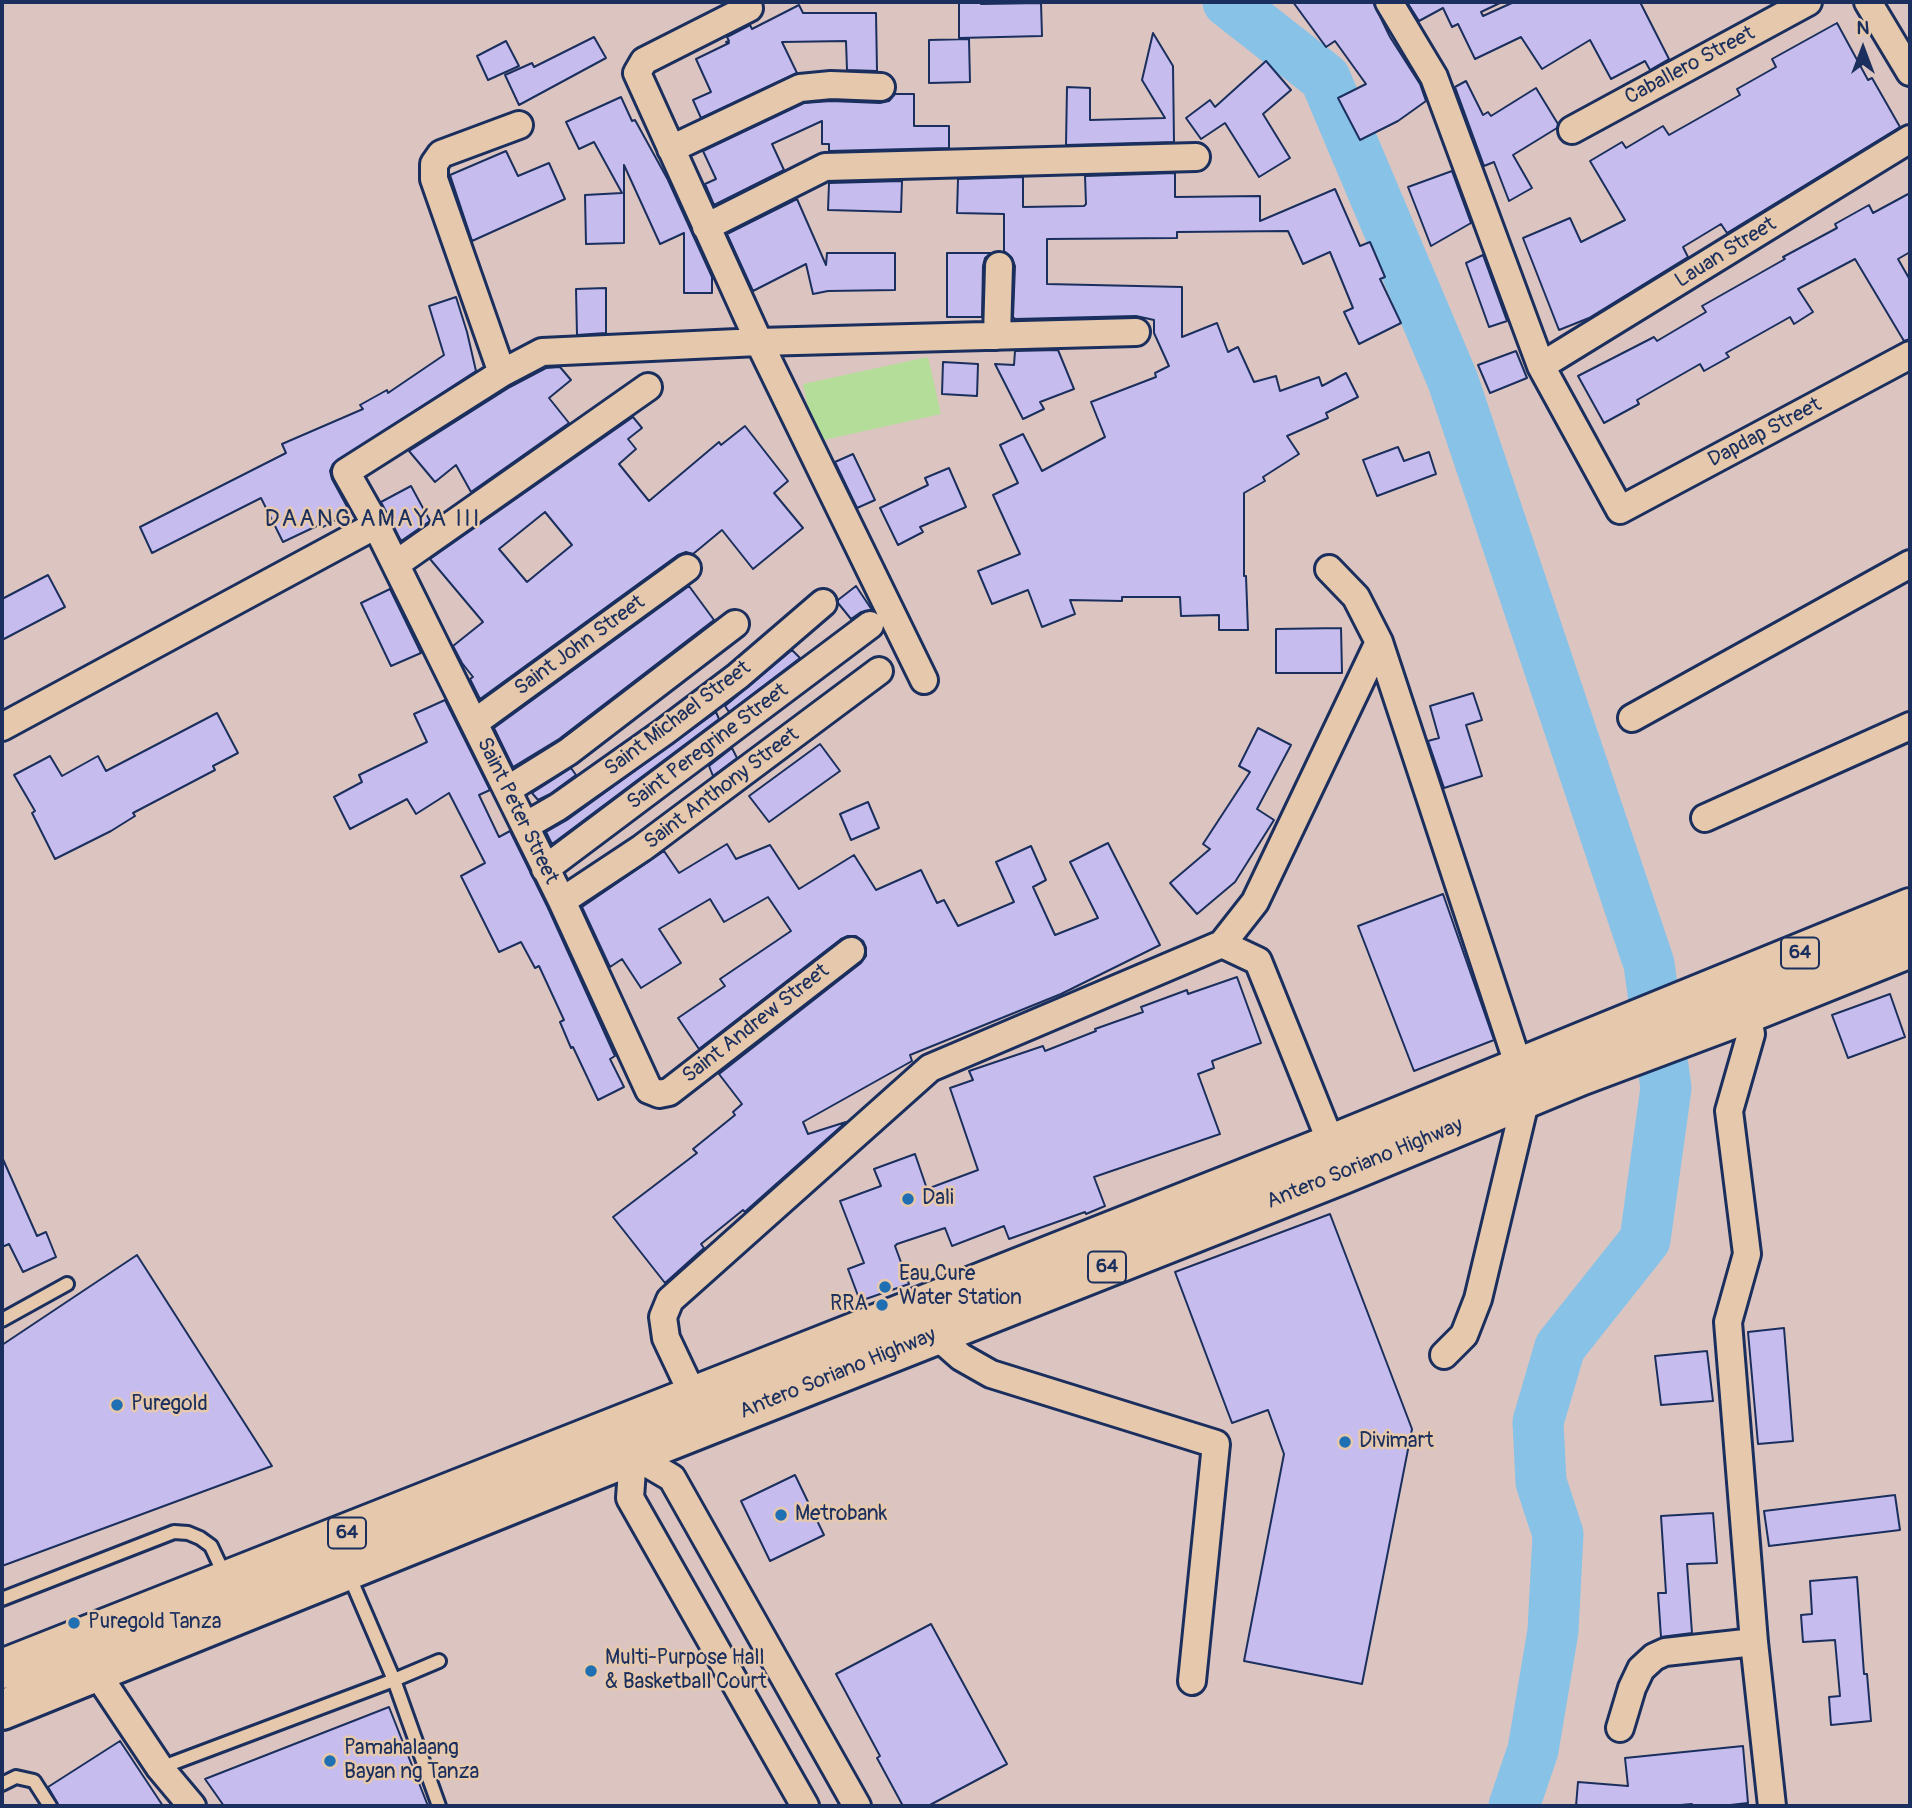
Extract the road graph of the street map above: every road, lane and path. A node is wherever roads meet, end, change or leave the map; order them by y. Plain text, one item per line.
1 (1389, 2) edge
2 (1808, 2) edge
3 (1868, 2) edge
4 (749, 8) dead end
5 (1910, 72) edge
6 (881, 87) dead end
7 (519, 125) dead end
8 (1572, 130) dead end
9 (1910, 139) edge
10 (671, 149) junction
11 (1196, 157) dead end
12 (706, 227) junction
13 (999, 266) dead end
14 (1136, 332) dead end
15 (997, 336) junction
16 (759, 342) junction
17 (1910, 355) edge
18 (1541, 366) junction
19 (502, 373) junction
20 (648, 387) dead end
21 (376, 525) junction
22 (1910, 564) edge
23 (396, 565) junction
24 (687, 568) dead end
25 (1329, 569) dead end
26 (823, 603) dead end
27 (735, 624) dead end
28 (870, 625) dead end
29 (1378, 642) junction
30 (879, 671) dead end
31 (924, 680) dead end
32 (1632, 718) dead end
33 (474, 723) junction
34 (1910, 726) edge
35 (2, 727) edge
36 (507, 790) junction
37 (1705, 818) dead end
38 (524, 826) junction
39 (545, 869) junction
40 (562, 901) junction
41 (1910, 908) edge
42 (1222, 944) junction
43 (1910, 948) edge
44 (851, 951) dead end
45 (1743, 995) junction
46 (1522, 1083) junction
47 (659, 1094) joint
48 (1337, 1159) junction
49 (67, 1284) dead end
50 (930, 1319) junction
51 (2, 1320) edge
52 (1444, 1355) dead end
53 (700, 1410) junction
54 (625, 1440) junction
55 (347, 1570) junction
56 (234, 1597) junction
57 (2, 1599) edge
58 (75, 1640) junction
59 (1754, 1642) junction
60 (439, 1661) dead end
61 (2, 1669) edge
62 (95, 1673) junction
63 (394, 1680) junction
64 (1192, 1681) dead end
65 (2, 1710) edge
66 (1620, 1728) dead end
67 (160, 1768) junction
68 (2, 1784) edge
69 (801, 1805) edge
70 (50, 1806) edge
71 (192, 1806) edge
72 (439, 1806) edge
73 (858, 1806) edge
74 (1772, 1806) edge

1 - 18 street
2 - 8 street, Caballero Street
3 - 5 street
4 - 10 street
6 - 10 street
7 - 19 street
9 - 18 street, Lauan Street
10 - 12 street
11 - 12 street
12 - 16 street
13 - 15 street
14 - 15 street
15 - 16 street
16 - 19 street
16 - 31 street
17 - 18 street, Dapdap Street
19 - 21 street, Saint Peter Street
20 - 23 street
21 - 23 street, Saint Peter Street
21 - 35 street
22 - 32 street
23 - 33 street, Saint Peter Street
24 - 33 street, Saint John Street
25 - 29 street
26 - 38 street, Saint Michael Street
27 - 36 street
28 - 39 street, Saint Peregrine Street
29 - 42 street
29 - 46 street
30 - 40 street, Saint Anthony Street
33 - 36 street, Saint Peter Street
34 - 37 street
36 - 38 street, Saint Peter Street
38 - 39 street, Saint Peter Street
39 - 40 street, Saint Peter Street
40 - 47 street, Saint Peter Street
41 - 45 main road, Antero Soriano Highway / 64
42 - 48 street
42 - 53 street
43 - 45 main road, Antero Soriano Highway / 64
44 - 47 street, Saint Andrew Street
45 - 46 main road, Antero Soriano Highway / 64
45 - 59 street
46 - 48 main road, Antero Soriano Highway / 64
46 - 52 street
48 - 50 main road, Antero Soriano Highway / 64
49 - 51 lane
50 - 53 main road, Antero Soriano Highway / 64
50 - 64 street
53 - 54 main road, Antero Soriano Highway / 64
54 - 55 main road, Antero Soriano Highway / 64
54 - 56 main road, Antero Soriano Highway / 64
54 - 69 street
54 - 73 street
55 - 56 main road, Antero Soriano Highway / 64
55 - 63 lane
56 - 57 lane
56 - 58 main road, Antero Soriano Highway / 64
56 - 62 main road, Antero Soriano Highway / 64
58 - 61 main road, Antero Soriano Highway / 64
58 - 62 street
59 - 66 street
59 - 74 street
60 - 63 lane
62 - 65 main road, Antero Soriano Highway / 64
62 - 67 street
63 - 67 lane
63 - 72 lane
67 - 71 street
68 - 70 lane

